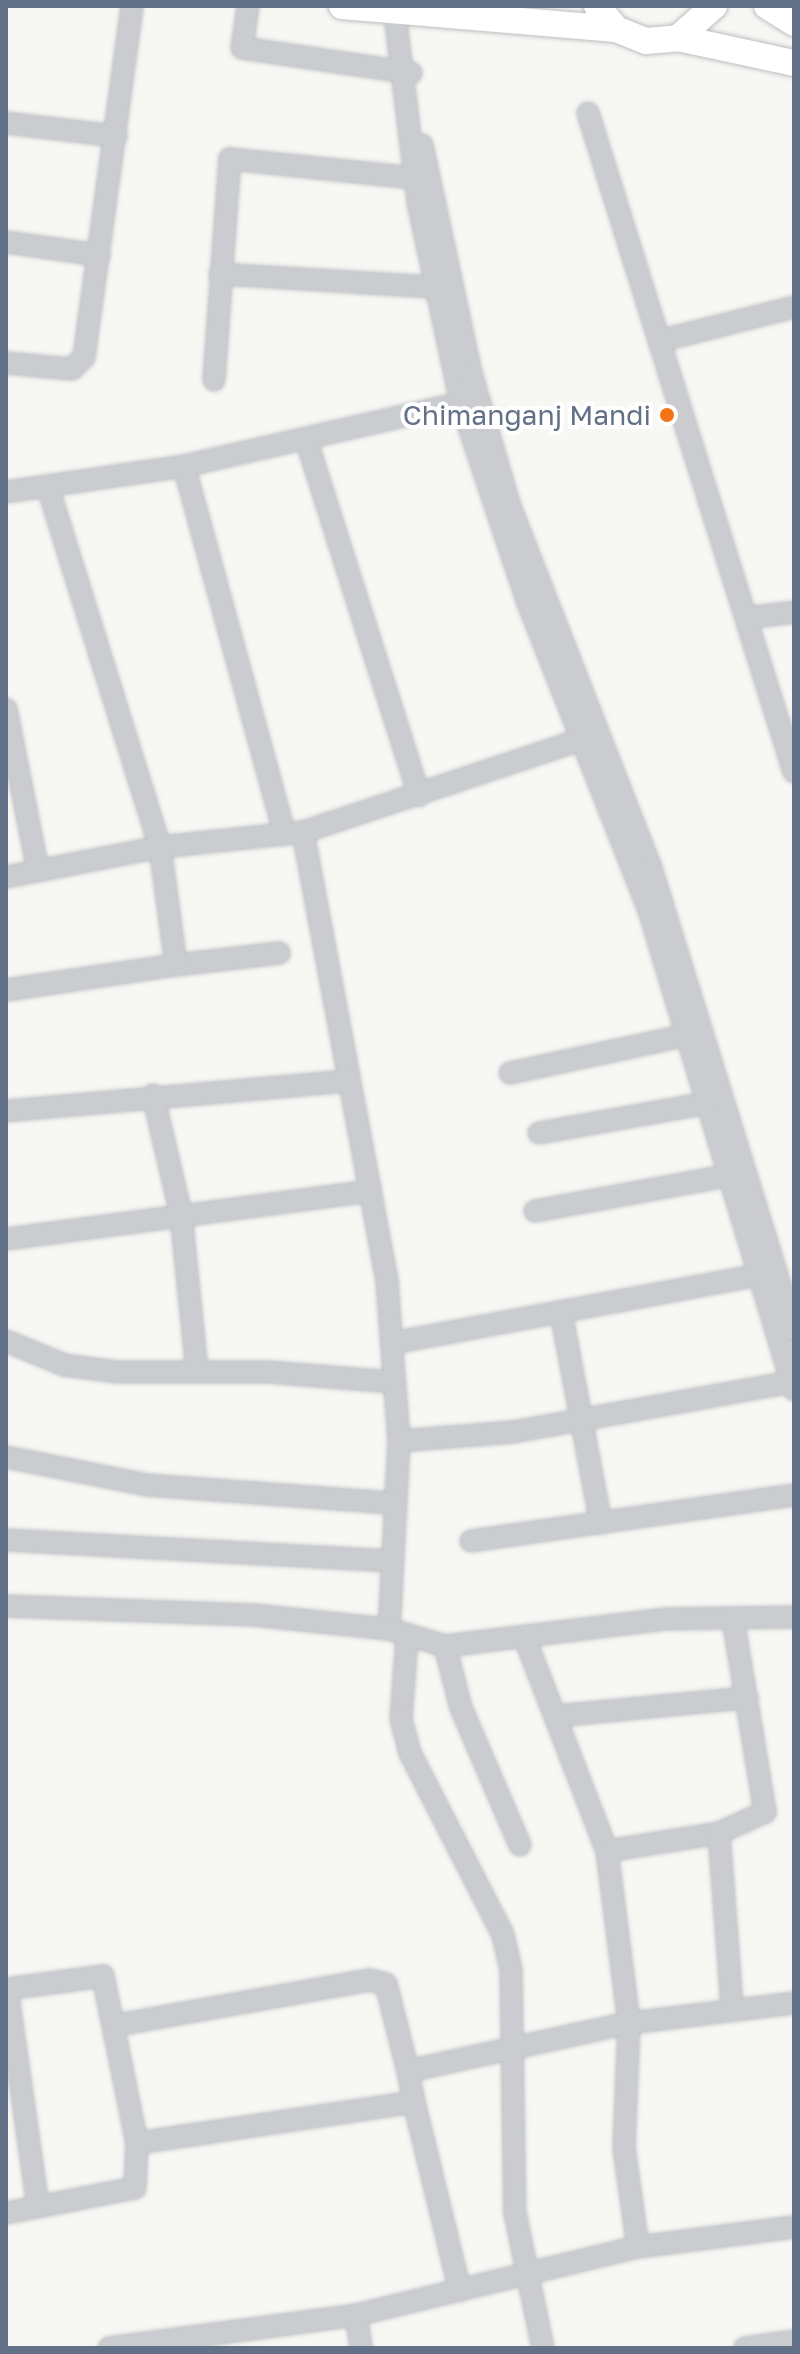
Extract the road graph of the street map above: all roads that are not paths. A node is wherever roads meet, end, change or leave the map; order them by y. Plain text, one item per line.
1 (132, 6) edge
2 (248, 6) edge
3 (342, 6) edge
4 (597, 6) edge
5 (714, 6) edge
6 (767, 6) edge
7 (401, 8) edge
8 (794, 23) edge
9 (616, 29) junction
10 (678, 38) junction
11 (794, 63) edge
12 (408, 73) junction
13 (588, 113) dead end
14 (6, 123) edge
15 (116, 136) junction
16 (414, 178) junction
17 (6, 242) edge
18 (99, 255) junction
19 (220, 274) junction
20 (435, 287) junction
21 (794, 307) edge
22 (659, 341) junction
23 (6, 363) edge
24 (214, 380) dead end
25 (461, 403) junction
26 (307, 442) junction
27 (184, 466) junction
28 (48, 487) junction
29 (6, 492) edge
30 (794, 612) edge
31 (746, 618) junction
32 (6, 709) edge
33 (589, 737) junction
34 (794, 772) edge
35 (419, 796) junction
36 (294, 833) junction
37 (160, 847) junction
38 (38, 871) junction
39 (6, 877) edge
40 (279, 953) dead end
41 (176, 965) junction
42 (6, 990) edge
43 (695, 1034) junction
44 (510, 1073) dead end
45 (347, 1081) junction
46 (153, 1095) junction
47 (708, 1103) junction
48 (6, 1111) edge
49 (539, 1133) dead end
50 (731, 1175) junction
51 (371, 1191) junction
52 (535, 1211) dead end
53 (181, 1214) junction
54 (6, 1239) edge
55 (760, 1275) junction
56 (561, 1312) junction
57 (794, 1329) edge
58 (6, 1341) edge
59 (392, 1343) junction
60 (197, 1371) junction
61 (393, 1382) junction
62 (792, 1386) edge
63 (581, 1419) junction
64 (399, 1441) junction
65 (6, 1457) edge
66 (794, 1495) edge
67 (394, 1503) junction
68 (601, 1523) junction
69 (6, 1540) edge
70 (471, 1541) dead end
71 (392, 1561) junction
72 (6, 1606) edge
73 (794, 1617) edge
74 (733, 1618) junction
75 (398, 1633) junction
76 (524, 1636) junction
77 (445, 1646) junction
78 (747, 1698) junction
79 (555, 1716) junction
80 (719, 1833) junction
81 (520, 1845) dead end
82 (607, 1851) junction
83 (6, 1989) edge
84 (794, 2003) edge
85 (732, 2006) junction
86 (629, 2023) junction
87 (117, 2025) junction
88 (516, 2045) junction
89 (408, 2071) junction
90 (14, 2099) edge
91 (414, 2102) junction
92 (137, 2143) junction
93 (38, 2207) junction
94 (6, 2213) edge
95 (794, 2227) edge
96 (638, 2247) junction
97 (528, 2271) junction
98 (460, 2290) junction
99 (356, 2315) junction
100 (256, 2338) edge
101 (794, 2341) edge
102 (109, 2348) edge
103 (361, 2348) edge
104 (543, 2348) edge
105 (745, 2348) edge

1 - 15 street
2 - 12 street
3 - 7 main road
4 - 9 main road
5 - 10 main road
6 - 8 main road
7 - 9 main road
7 - 12 street
9 - 10 main road
10 - 11 main road
12 - 16 street
12 - 33 street
13 - 22 street
14 - 15 street
15 - 18 street
16 - 19 street
16 - 20 street
17 - 18 street
18 - 23 street
19 - 20 street
19 - 24 street
20 - 25 street
21 - 22 street
22 - 31 street
25 - 26 street
25 - 33 street
26 - 27 street
26 - 35 street
27 - 28 street
27 - 36 street
28 - 29 street
28 - 37 street
30 - 31 street
31 - 34 street
32 - 38 street
33 - 35 street
33 - 43 street
35 - 36 street
36 - 37 street
36 - 45 street
37 - 38 street
37 - 41 street
38 - 39 street
40 - 41 street
41 - 42 street
43 - 44 street
43 - 47 street
43 - 57 street
45 - 46 street
45 - 51 street
46 - 48 street
46 - 53 street
47 - 49 street
47 - 50 street
50 - 52 street
50 - 55 street
51 - 53 street
51 - 59 street
53 - 54 street
53 - 60 street
55 - 56 street
55 - 62 street
56 - 59 street
56 - 63 street
58 - 60 street
59 - 61 street
60 - 61 street
61 - 64 street
62 - 63 street
63 - 64 street
63 - 68 street
64 - 67 street
65 - 67 street
66 - 68 street
67 - 71 street
68 - 70 street
69 - 71 street
71 - 75 street
72 - 75 street
73 - 74 street
74 - 76 street
74 - 78 street
75 - 77 street
75 - 88 street
76 - 77 street
76 - 79 street
77 - 81 street
78 - 79 street
78 - 80 street
79 - 82 street
80 - 82 street
80 - 85 street
82 - 86 street
83 - 87 street
83 - 90 street
84 - 85 street
85 - 86 street
86 - 88 street
86 - 96 street
87 - 89 street
87 - 92 street
88 - 89 street
88 - 97 street
89 - 91 street
90 - 93 street
91 - 92 street
91 - 98 street
92 - 93 street
93 - 94 street
95 - 96 street
96 - 97 street
97 - 98 street
97 - 104 street
98 - 99 street
99 - 100 street
99 - 103 street
100 - 102 street
101 - 105 street

